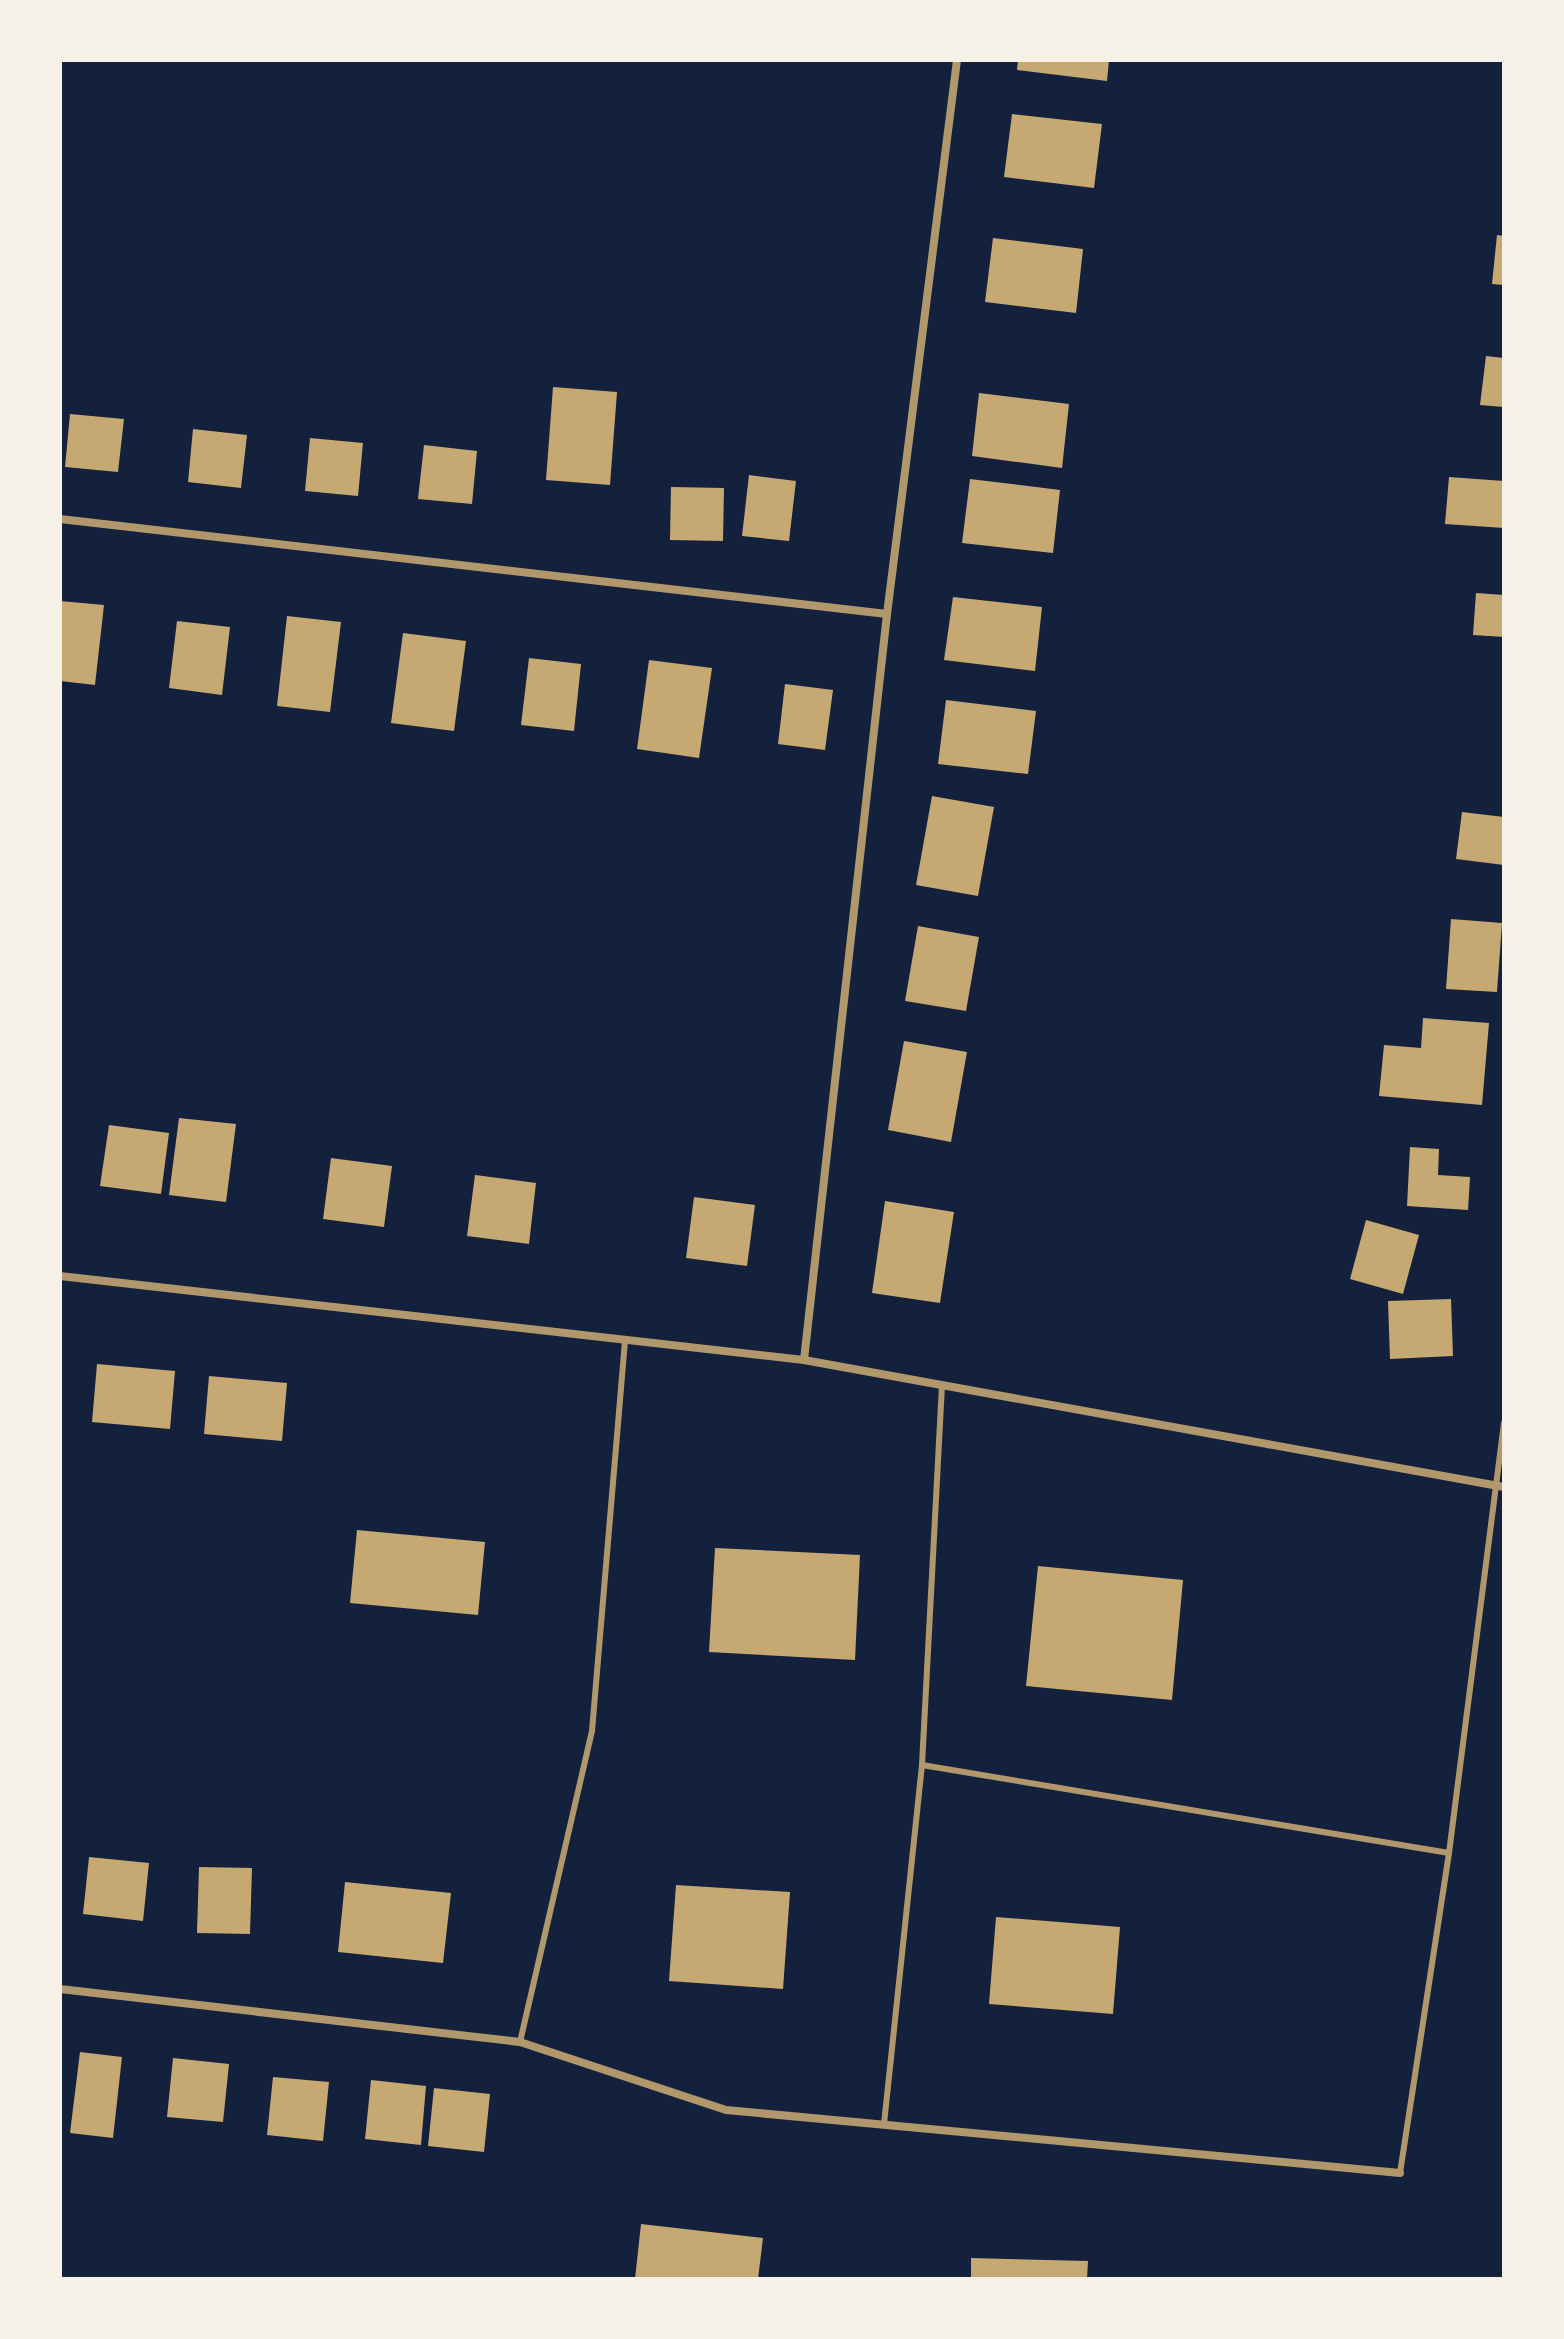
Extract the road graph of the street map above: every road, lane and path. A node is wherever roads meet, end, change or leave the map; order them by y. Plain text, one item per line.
1 (957, 60) edge
2 (60, 519) edge
3 (887, 614) junction
4 (60, 1276) edge
5 (625, 1341) junction
6 (804, 1360) junction
7 (942, 1385) junction
8 (1504, 1423) edge
9 (1500, 1486) edge
10 (922, 1765) junction
11 (1449, 1853) junction
12 (60, 1989) edge
13 (520, 2042) junction
14 (884, 2124) junction
15 (1400, 2173) joint

1 - 3 street
2 - 3 street
3 - 6 street
4 - 5 street
5 - 6 street
5 - 13 lane
6 - 7 street
7 - 9 street
7 - 10 lane
8 - 9 lane
9 - 11 lane
10 - 11 lane
10 - 14 lane
11 - 15 lane
12 - 13 street
13 - 14 street
14 - 15 street

